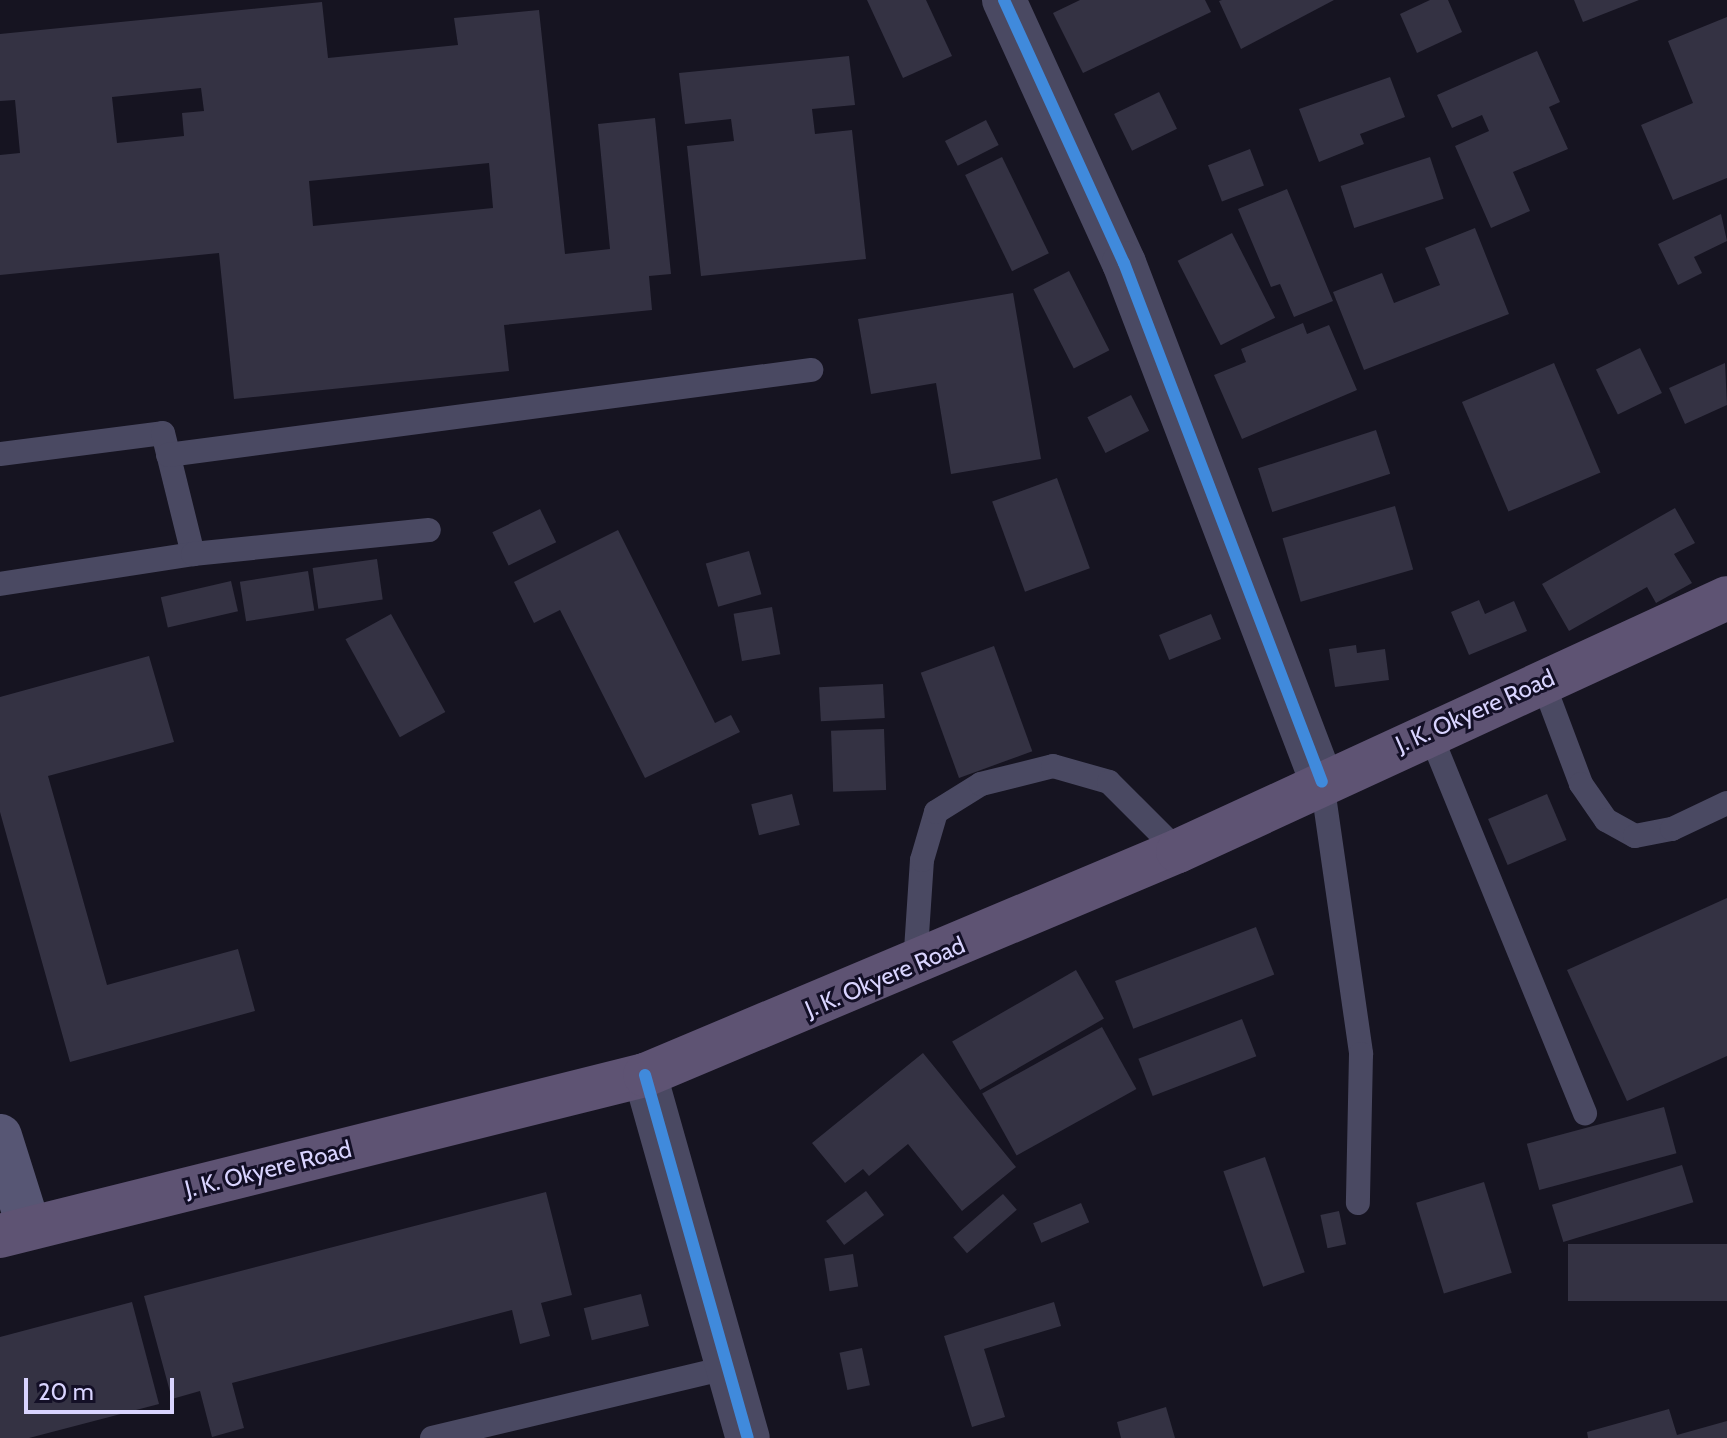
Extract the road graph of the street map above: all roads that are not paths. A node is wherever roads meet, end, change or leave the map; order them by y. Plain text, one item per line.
1 (1004, 0) edge
2 (811, 370) dead end
3 (0, 454) edge
4 (168, 455) junction
5 (429, 530) dead end
6 (193, 554) junction
7 (0, 584) edge
8 (1727, 598) edge
9 (1542, 680) junction
10 (1429, 731) junction
11 (1322, 782) junction
12 (1727, 803) edge
13 (1178, 851) junction
14 (915, 965) junction
15 (645, 1075) junction
16 (1585, 1113) dead end
17 (0, 1136) edge
18 (1358, 1203) dead end
19 (15, 1232) edge
20 (726, 1368) junction
21 (432, 1438) edge
22 (748, 1438) edge

1 - 11 street
2 - 4 lane
3 - 4 lane
4 - 6 lane
5 - 6 lane
6 - 7 lane
8 - 9 main road, J. K. Okyere Road
9 - 10 main road, J. K. Okyere Road
9 - 12 lane
10 - 11 main road, J. K. Okyere Road
10 - 16 lane
11 - 13 main road, J. K. Okyere Road
11 - 18 lane
13 - 14 main road, J. K. Okyere Road
13 - 14 lane
14 - 15 main road, J. K. Okyere Road
15 - 19 main road, J. K. Okyere Road
15 - 20 street
17 - 19 street
20 - 21 lane
20 - 22 street

